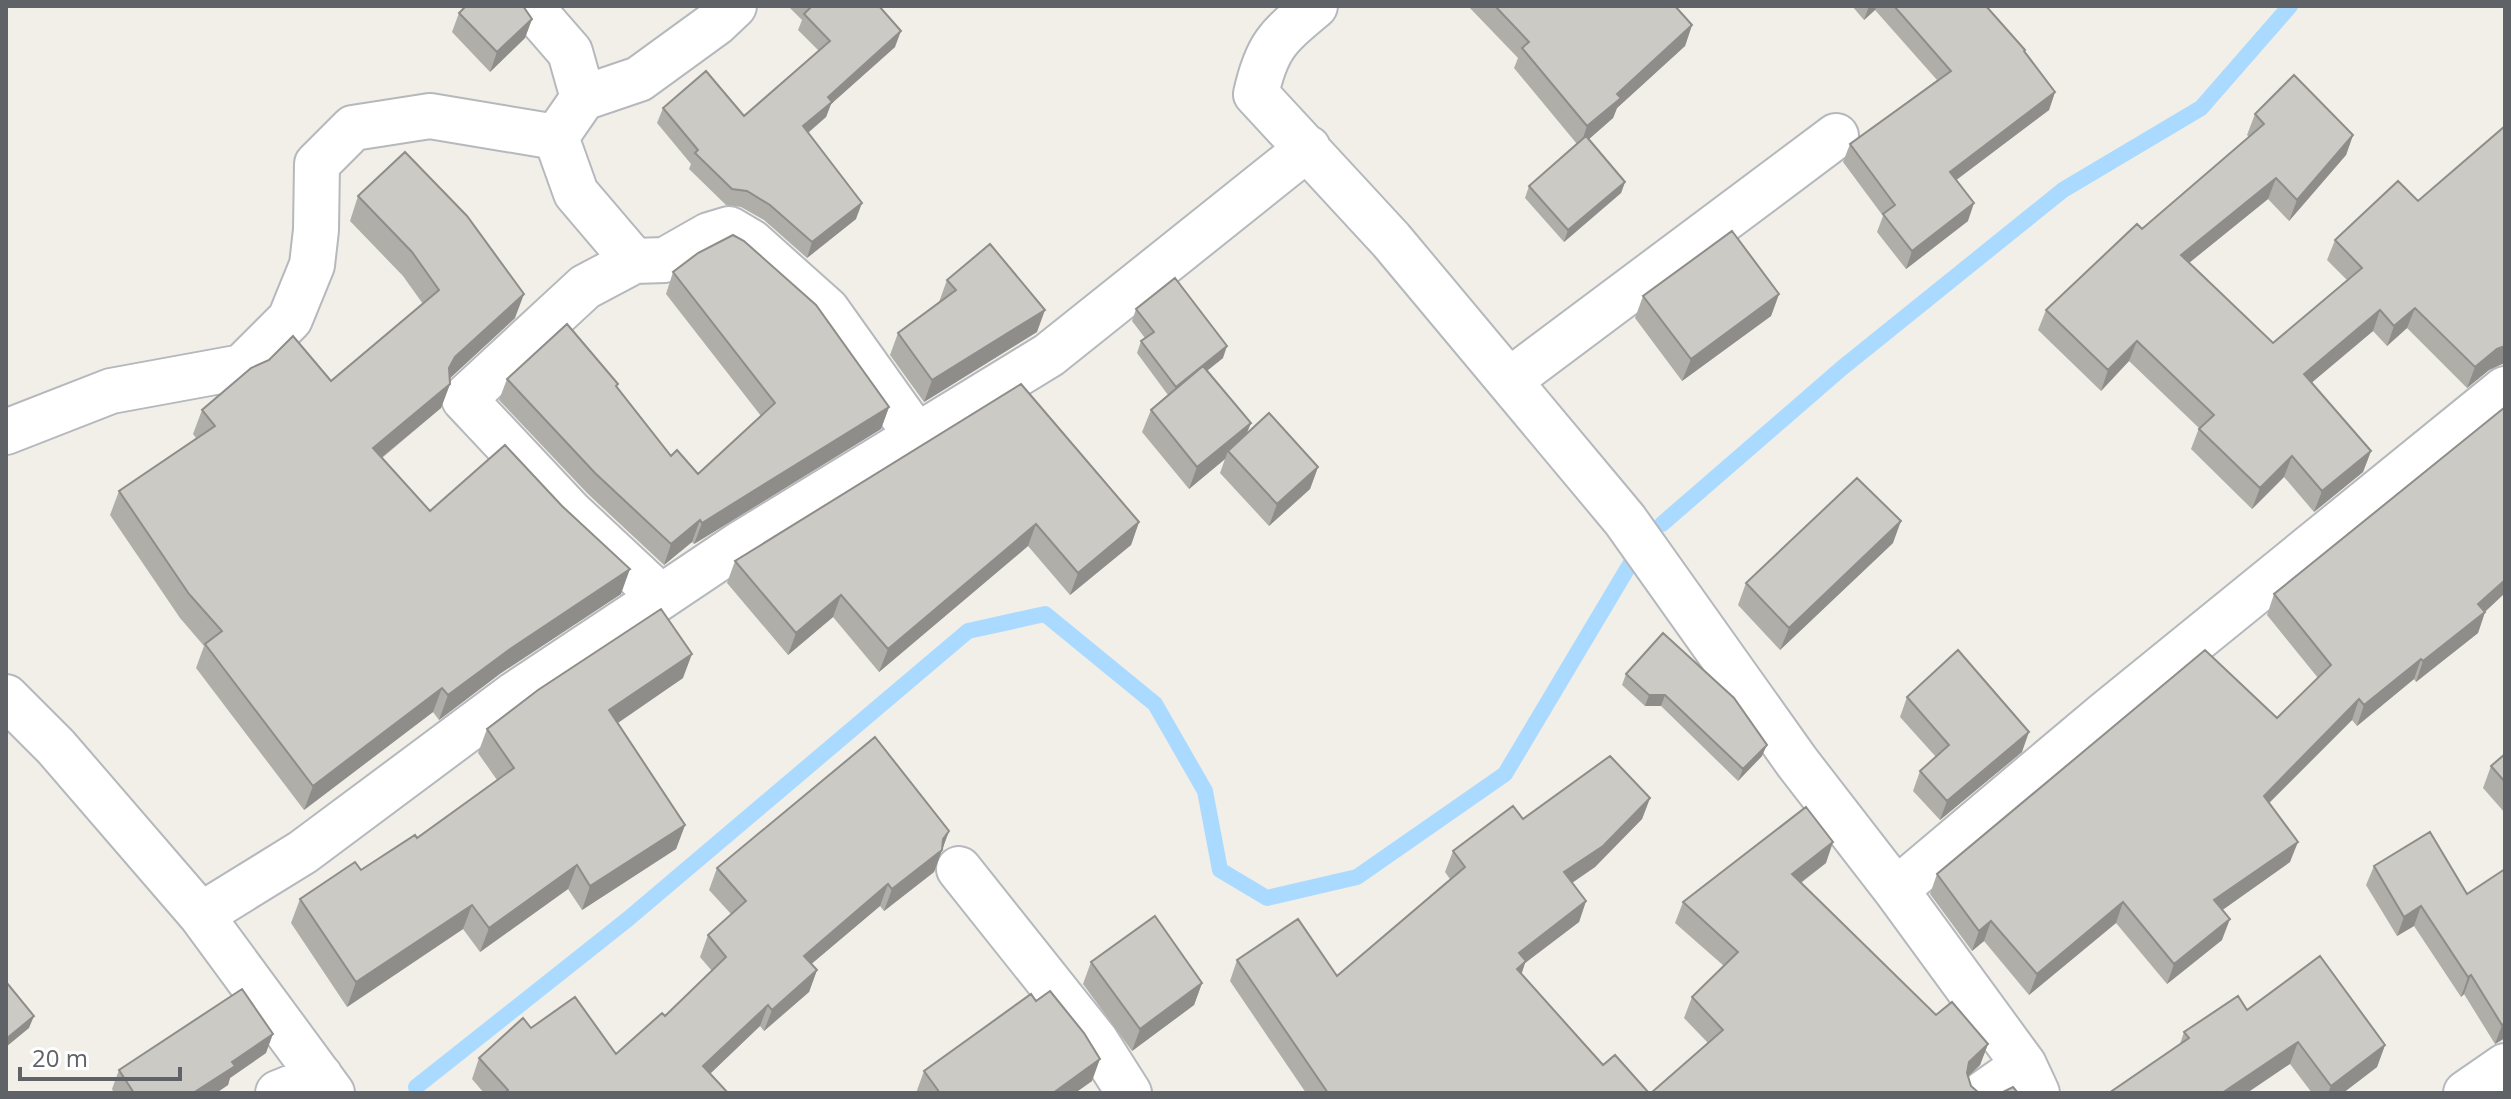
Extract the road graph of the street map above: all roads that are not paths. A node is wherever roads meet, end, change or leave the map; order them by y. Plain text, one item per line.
1 (530, 6) edge
2 (734, 6) edge
3 (1315, 6) edge
4 (583, 98) junction
5 (1836, 136) dead end
6 (556, 137) junction
7 (1308, 148) junction
8 (634, 261) junction
9 (1510, 380) junction
10 (2505, 389) edge
11 (6, 432) edge
12 (916, 435) junction
13 (661, 597) junction
14 (6, 697) edge
15 (959, 869) dead end
16 (1896, 890) junction
17 (201, 915) junction
18 (2505, 1066) edge
19 (2031, 1079) edge
20 (326, 1085) edge
21 (2469, 1092) edge
22 (278, 1093) edge
23 (1129, 1093) edge
24 (1984, 1093) edge

1 - 4 street
2 - 4 street
3 - 7 street
4 - 6 street
5 - 9 street
6 - 8 street
6 - 11 street
7 - 9 street
7 - 12 street
8 - 12 street
8 - 13 street
9 - 16 street
10 - 16 street
12 - 13 street
13 - 17 street
14 - 17 street
15 - 23 street
16 - 19 street
17 - 20 street
18 - 21 street
19 - 24 street
20 - 22 street

